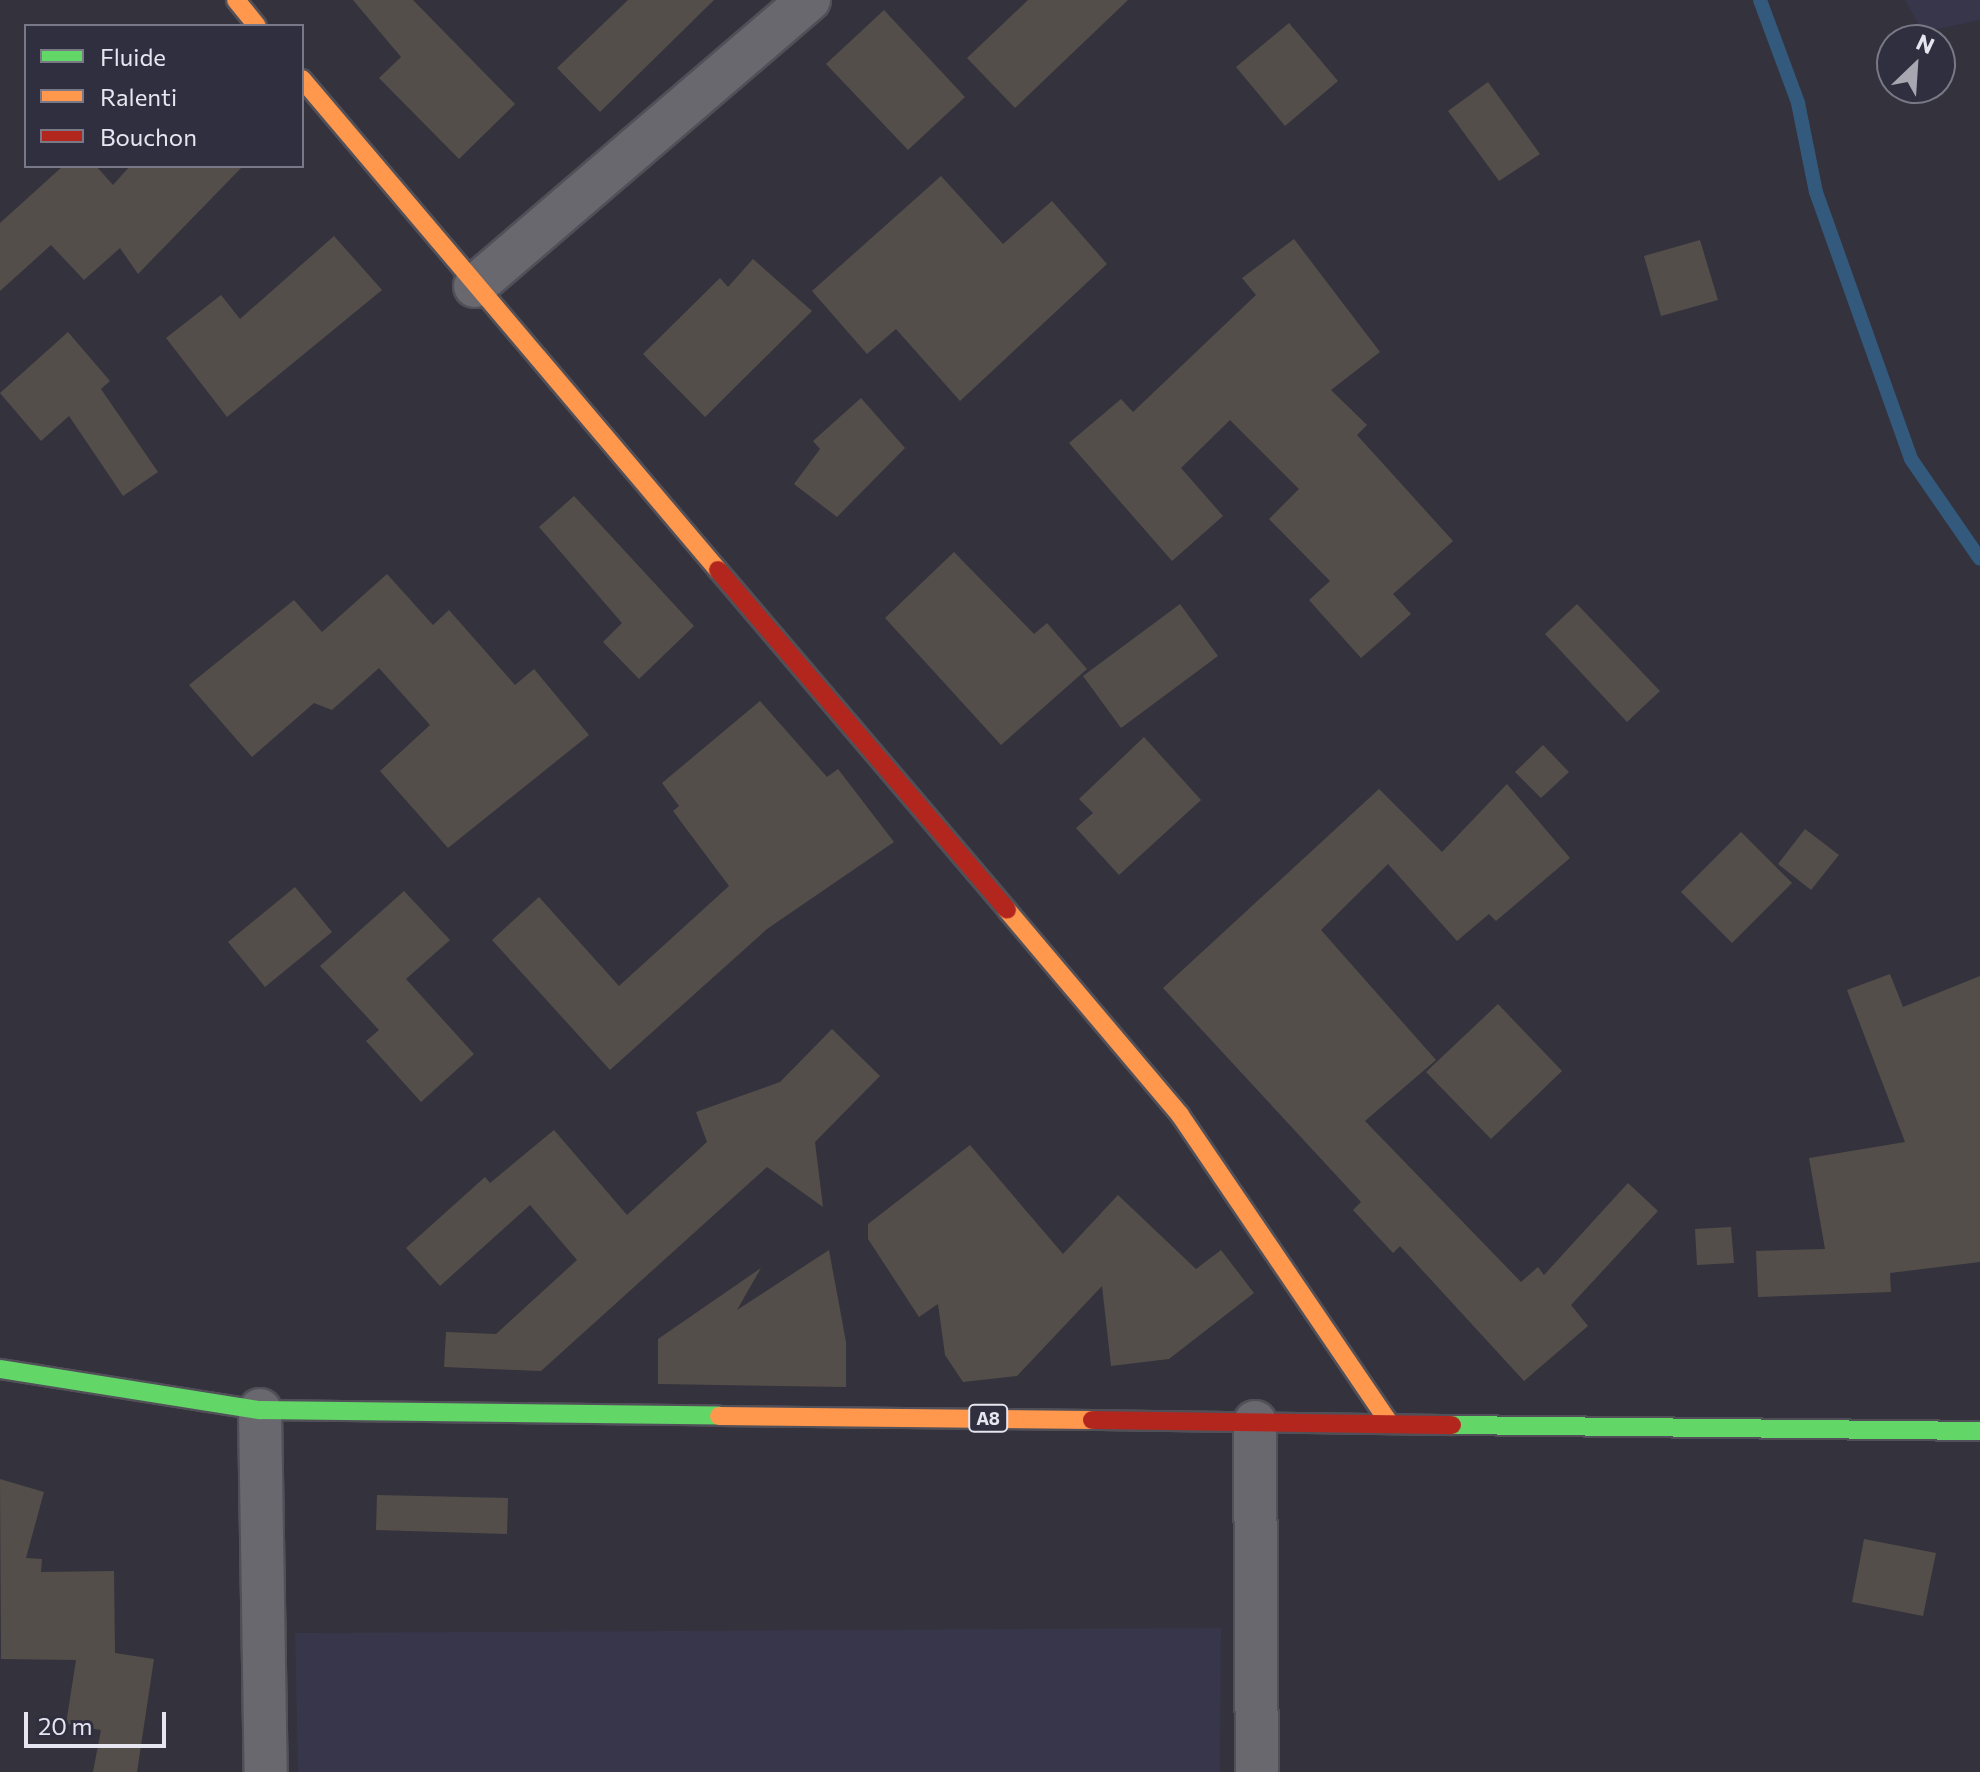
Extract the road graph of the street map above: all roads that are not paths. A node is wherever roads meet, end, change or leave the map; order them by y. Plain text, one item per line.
1 (236, 0) edge
2 (809, 0) edge
3 (255, 24) edge
4 (304, 81) edge
5 (475, 286) junction
6 (0, 1369) edge
7 (260, 1410) junction
8 (1255, 1422) junction
9 (1389, 1423) junction
10 (1980, 1431) edge
11 (266, 1772) edge
12 (1257, 1772) edge

1 - 3 main road
2 - 5 street
4 - 5 main road
5 - 9 main road
6 - 7 main road, A8
7 - 8 main road, A8
7 - 11 street
8 - 9 main road, A8
8 - 12 street
9 - 10 main road, A8

